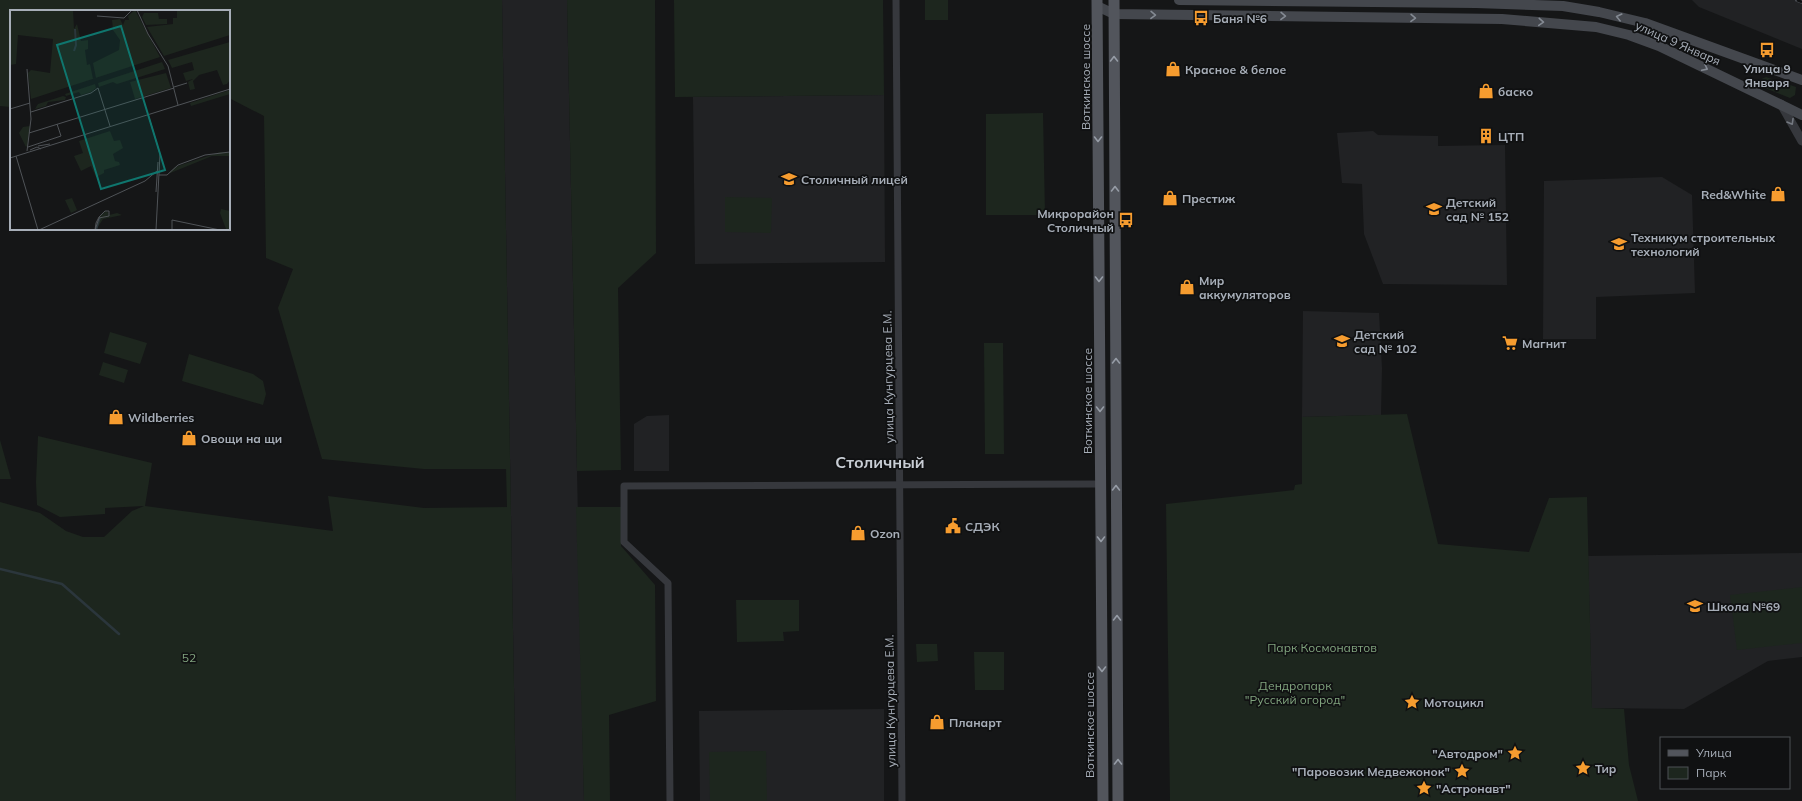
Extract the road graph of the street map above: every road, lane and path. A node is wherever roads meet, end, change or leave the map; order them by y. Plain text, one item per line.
1 (896, 0) edge
2 (1112, 0) edge
3 (1179, 0) edge
4 (1097, 3) edge
5 (1476, 3) junction
6 (1114, 14) junction
7 (1475, 19) junction
8 (1802, 80) edge
9 (1781, 104) junction
10 (1802, 115) edge
11 (1802, 139) edge
12 (1100, 484) junction
13 (900, 485) junction
14 (670, 801) edge
15 (902, 801) edge
16 (1103, 801) edge
17 (1118, 801) edge

1 - 13 street, улица Кунгурцева Е.М.
2 - 4 main road
2 - 6 main road
3 - 5 main road, улица 9 Января
4 - 6 main road, улица 9 Января
4 -> 12 main road, Воткинское шоссе
5 - 7 main road
8 -> 5 main road, улица 9 Января
6 -> 7 main road, улица 9 Января
17 -> 6 main road
7 -> 9 main road, улица 9 Января
9 - 10 main road, улица 9 Января
9 -> 11 street
12 - 13 street
12 -> 16 main road, Воткинское шоссе
13 - 14 street
13 - 15 street, улица Кунгурцева Е.М.

